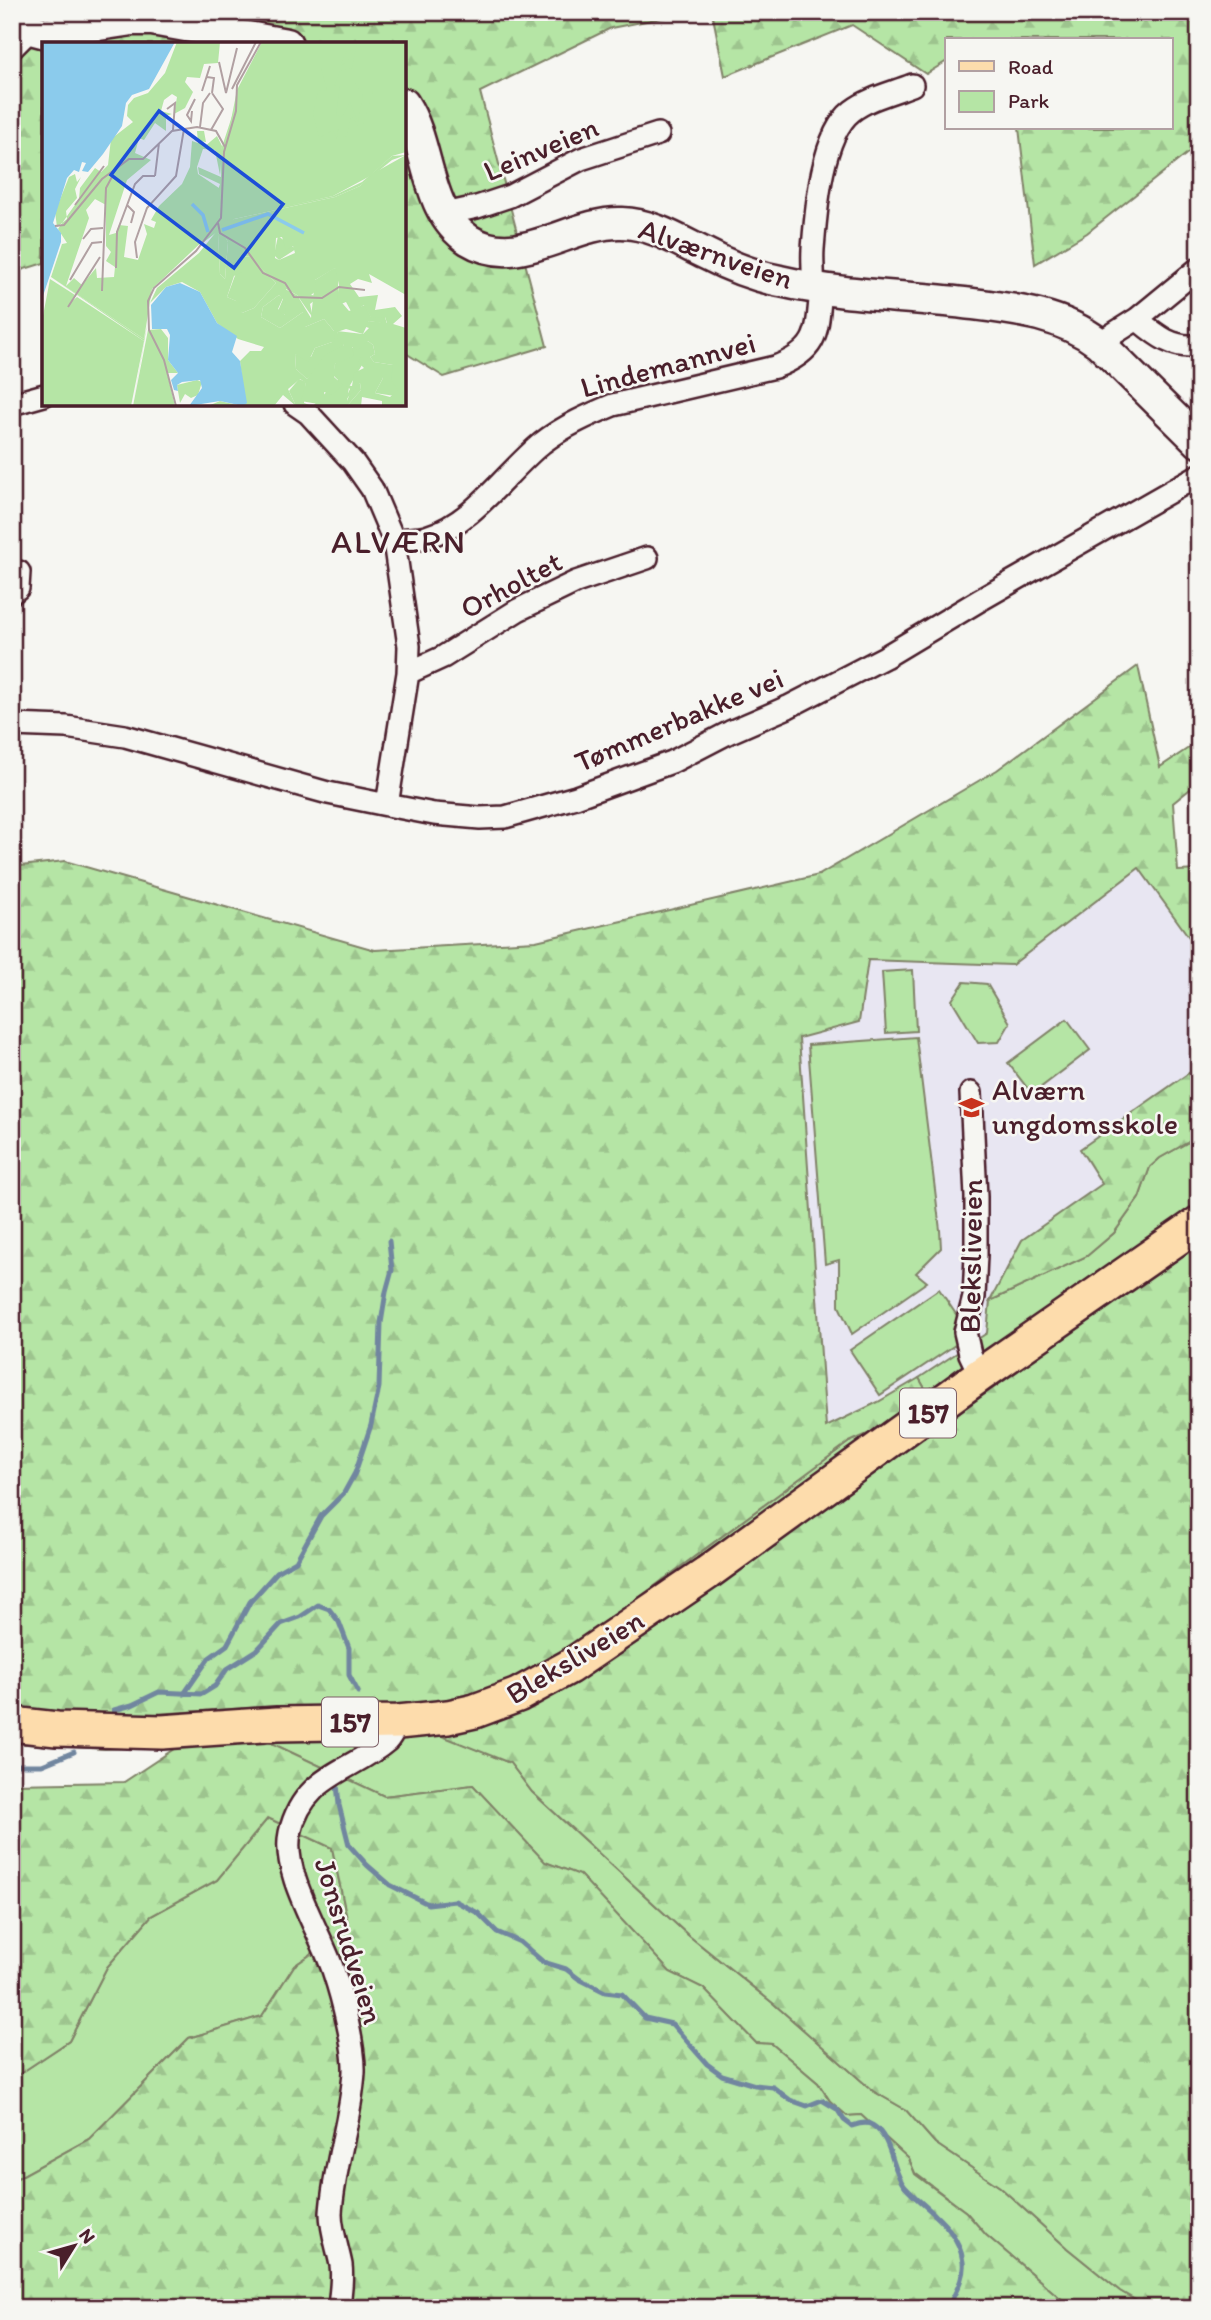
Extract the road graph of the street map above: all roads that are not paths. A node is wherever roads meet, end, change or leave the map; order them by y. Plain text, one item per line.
1 (18, 34) edge
2 (276, 42) edge
3 (912, 85) dead end
4 (406, 108) edge
5 (658, 135) dead end
6 (445, 214) junction
7 (1199, 268) edge
8 (817, 287) junction
9 (1137, 318) junction
10 (1100, 343) junction
11 (1199, 345) edge
12 (42, 396) edge
13 (12, 404) edge
14 (298, 406) edge
15 (1199, 442) edge
16 (1199, 475) edge
17 (394, 541) junction
18 (647, 558) dead end
19 (19, 572) dead end
20 (12, 593) edge
21 (408, 673) junction
22 (12, 725) edge
23 (387, 805) junction
24 (971, 1093) dead end
25 (1199, 1223) edge
26 (980, 1375) junction
27 (398, 1723) junction
28 (12, 1724) edge
29 (339, 2308) edge

1 - 2 main road
3 - 8 street, Lindemannvei
4 - 6 main road, Alværnveien
5 - 6 street, Leinveien
6 - 8 main road, Alværnveien
7 - 9 street
8 - 10 main road, Alværnveien
8 - 17 street, Lindemannvei
9 - 10 street
9 - 11 street
10 - 15 main road, Alværnveien
12 - 13 street
14 - 17 street
16 - 23 street, Tømmerbakke vei
17 - 21 street
18 - 21 street, Orholtet
19 - 20 street
21 - 23 street
22 - 23 street, Tømmerbakke vei
24 - 26 street, Bleksliveien
25 - 26 main road, Bleksliveien / 157
26 - 27 main road, Bleksliveien / 157
27 - 28 main road, Bleksliveien / 157
27 - 29 street, Jonsrudveien

